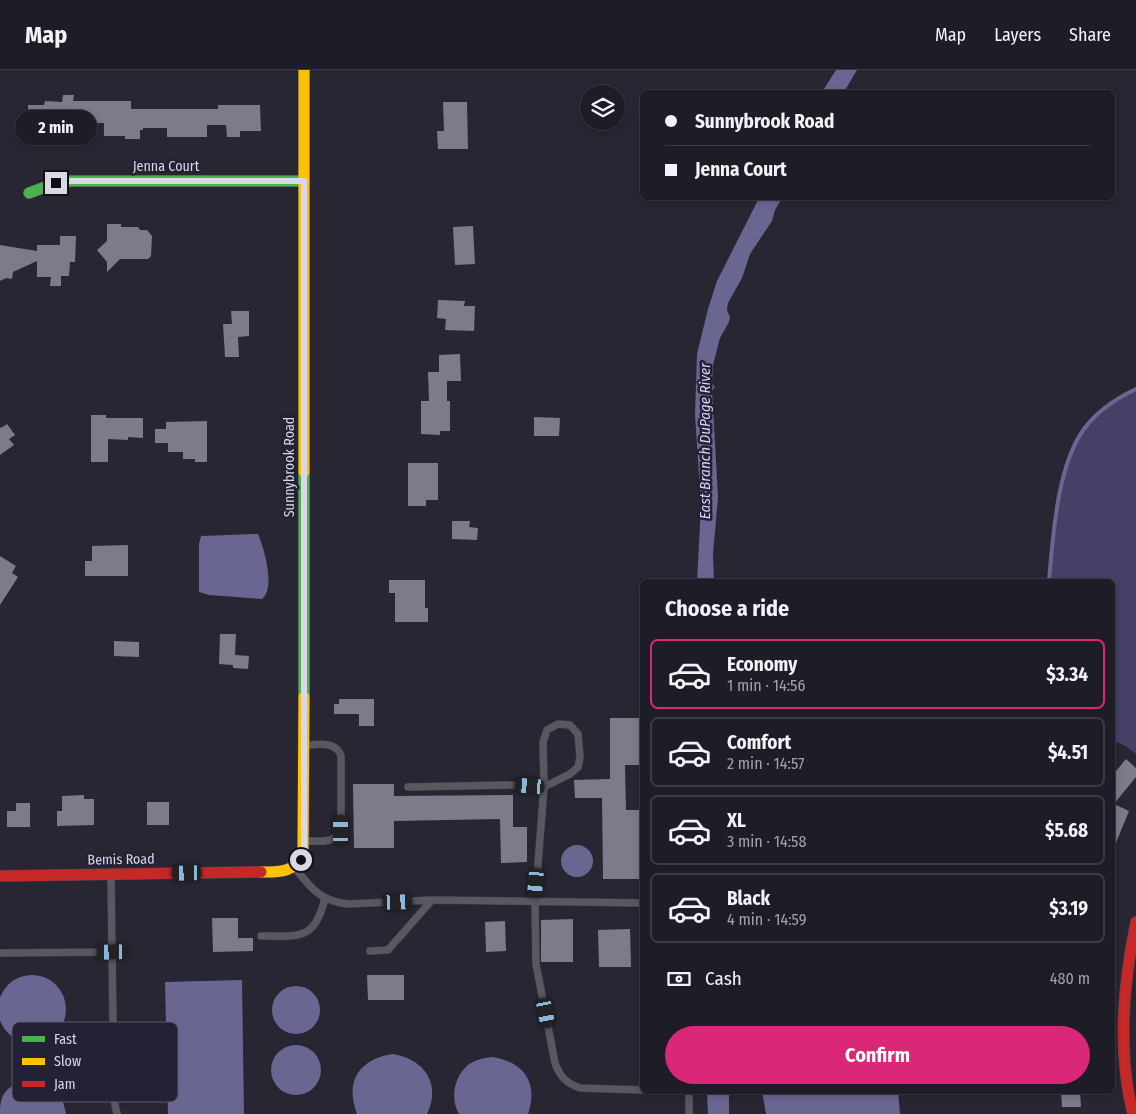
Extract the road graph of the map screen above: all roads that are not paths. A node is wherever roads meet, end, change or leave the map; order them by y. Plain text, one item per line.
1 (304, 70) edge
2 (304, 181) junction
3 (29, 193) dead end
4 (304, 745) junction
5 (408, 787) dead end
6 (544, 787) junction
7 (304, 841) junction
8 (297, 865) junction
9 (111, 874) junction
10 (0, 876) edge
11 (325, 898) junction
12 (432, 900) junction
13 (535, 902) junction
14 (640, 904) edge
15 (1136, 922) edge
16 (261, 936) dead end
17 (370, 951) dead end
18 (112, 952) junction
19 (0, 953) edge
20 (113, 1022) edge
21 (640, 1090) edge
22 (689, 1094) edge
23 (690, 1114) edge
24 (1133, 1114) edge

1 - 2 street, Sunnybrook Road
2 - 3 street, Jenna Court
2 - 4 street, Sunnybrook Road
4 - 7 street, Sunnybrook Road
4 - 7 lane
5 - 6 lane
6 - 6 lane
6 - 13 lane
7 - 8 street, Sunnybrook Road
8 - 9 street, Bemis Road
8 - 11 lane
9 - 10 street, Bemis Road
9 - 18 lane
11 - 12 lane
11 - 16 lane
12 - 13 lane
12 - 17 lane
13 - 14 lane
13 - 21 lane
15 - 24 street
18 - 19 lane
18 - 20 lane
22 - 23 lane

